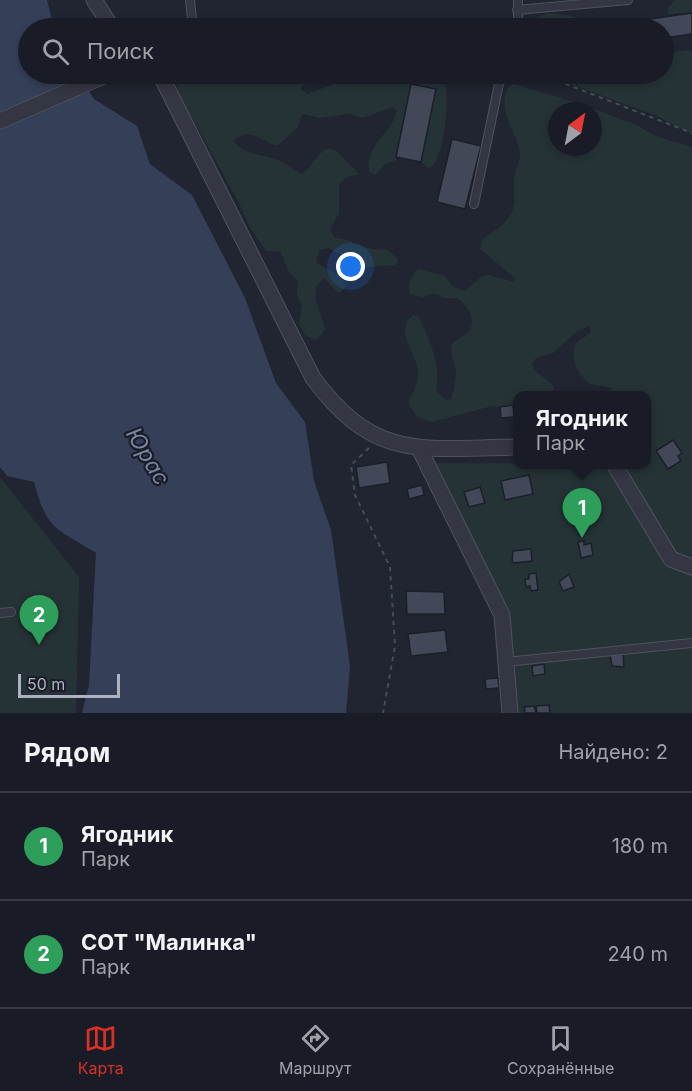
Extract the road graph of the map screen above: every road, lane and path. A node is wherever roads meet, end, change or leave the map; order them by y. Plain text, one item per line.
1 (94, 0) edge
2 (190, 0) edge
3 (518, 0) edge
4 (628, 0) edge
5 (518, 10) junction
6 (106, 18) edge
7 (192, 18) edge
8 (518, 18) edge
9 (85, 84) edge
10 (165, 84) edge
11 (499, 84) edge
12 (566, 84) edge
13 (0, 121) edge
14 (692, 133) edge
15 (474, 204) dead end
16 (380, 439) junction
17 (513, 447) edge
18 (419, 448) junction
19 (616, 469) edge
20 (692, 567) edge
21 (11, 612) dead end
22 (0, 613) edge
23 (692, 643) edge
24 (506, 662) junction
25 (383, 713) edge
26 (510, 713) edge

1 - 6 street
2 - 7 lane
3 - 5 lane
4 - 5 lane
5 - 8 lane
9 - 13 street
10 - 16 street
11 - 15 lane
12 - 14 path
16 - 18 street
16 - 25 path
17 - 18 street
18 - 24 street
19 - 20 street
21 - 22 lane
23 - 24 lane
24 - 26 street

